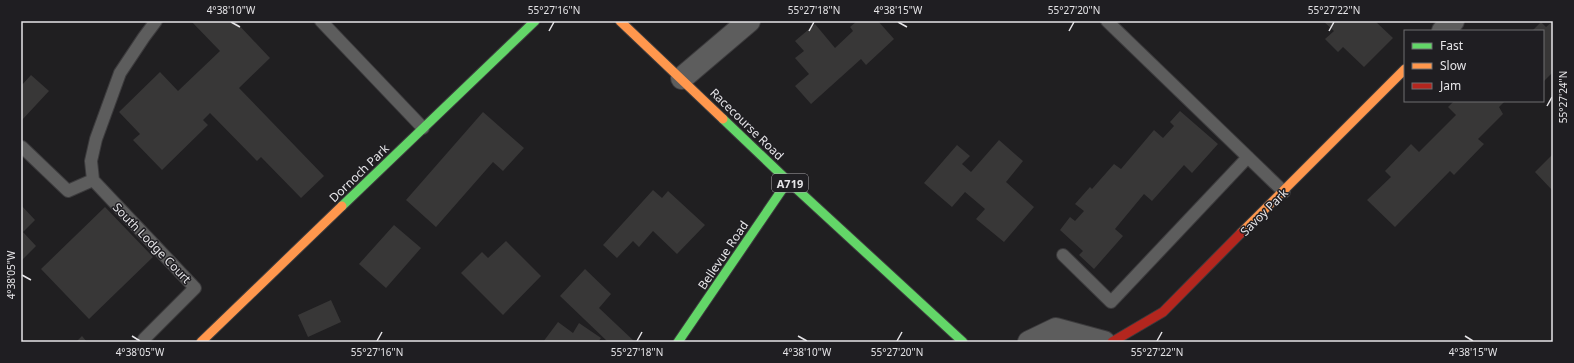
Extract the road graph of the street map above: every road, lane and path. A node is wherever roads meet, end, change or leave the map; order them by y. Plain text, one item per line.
1 (156, 21) edge
2 (321, 21) edge
3 (535, 21) edge
4 (620, 21) edge
5 (750, 21) edge
6 (1107, 21) edge
7 (1453, 21) edge
8 (1444, 30) edge
9 (1404, 70) edge
10 (682, 78) junction
11 (423, 128) junction
12 (22, 147) edge
13 (1248, 157) junction
14 (93, 180) junction
15 (788, 181) junction
16 (1284, 192) junction
17 (1063, 255) dead end
18 (144, 340) dead end
19 (200, 342) edge
20 (678, 342) edge
21 (963, 342) edge
22 (1029, 342) edge
23 (1104, 342) edge
24 (1112, 342) edge

1 - 14 lane
2 - 11 lane
3 - 11 street, Dornoch Park
4 - 10 street, Racecourse Road / A719
5 - 10 street
6 - 13 lane
7 - 8 street
9 - 16 street, Savoy Park
10 - 15 street, Racecourse Road / A719
11 - 19 street, Dornoch Park
12 - 14 lane
13 - 16 lane
13 - 17 lane
14 - 18 lane, South Lodge Court
15 - 20 street, Bellevue Road
15 - 21 street, Racecourse Road / A719
16 - 24 street, Savoy Park
22 - 23 street

